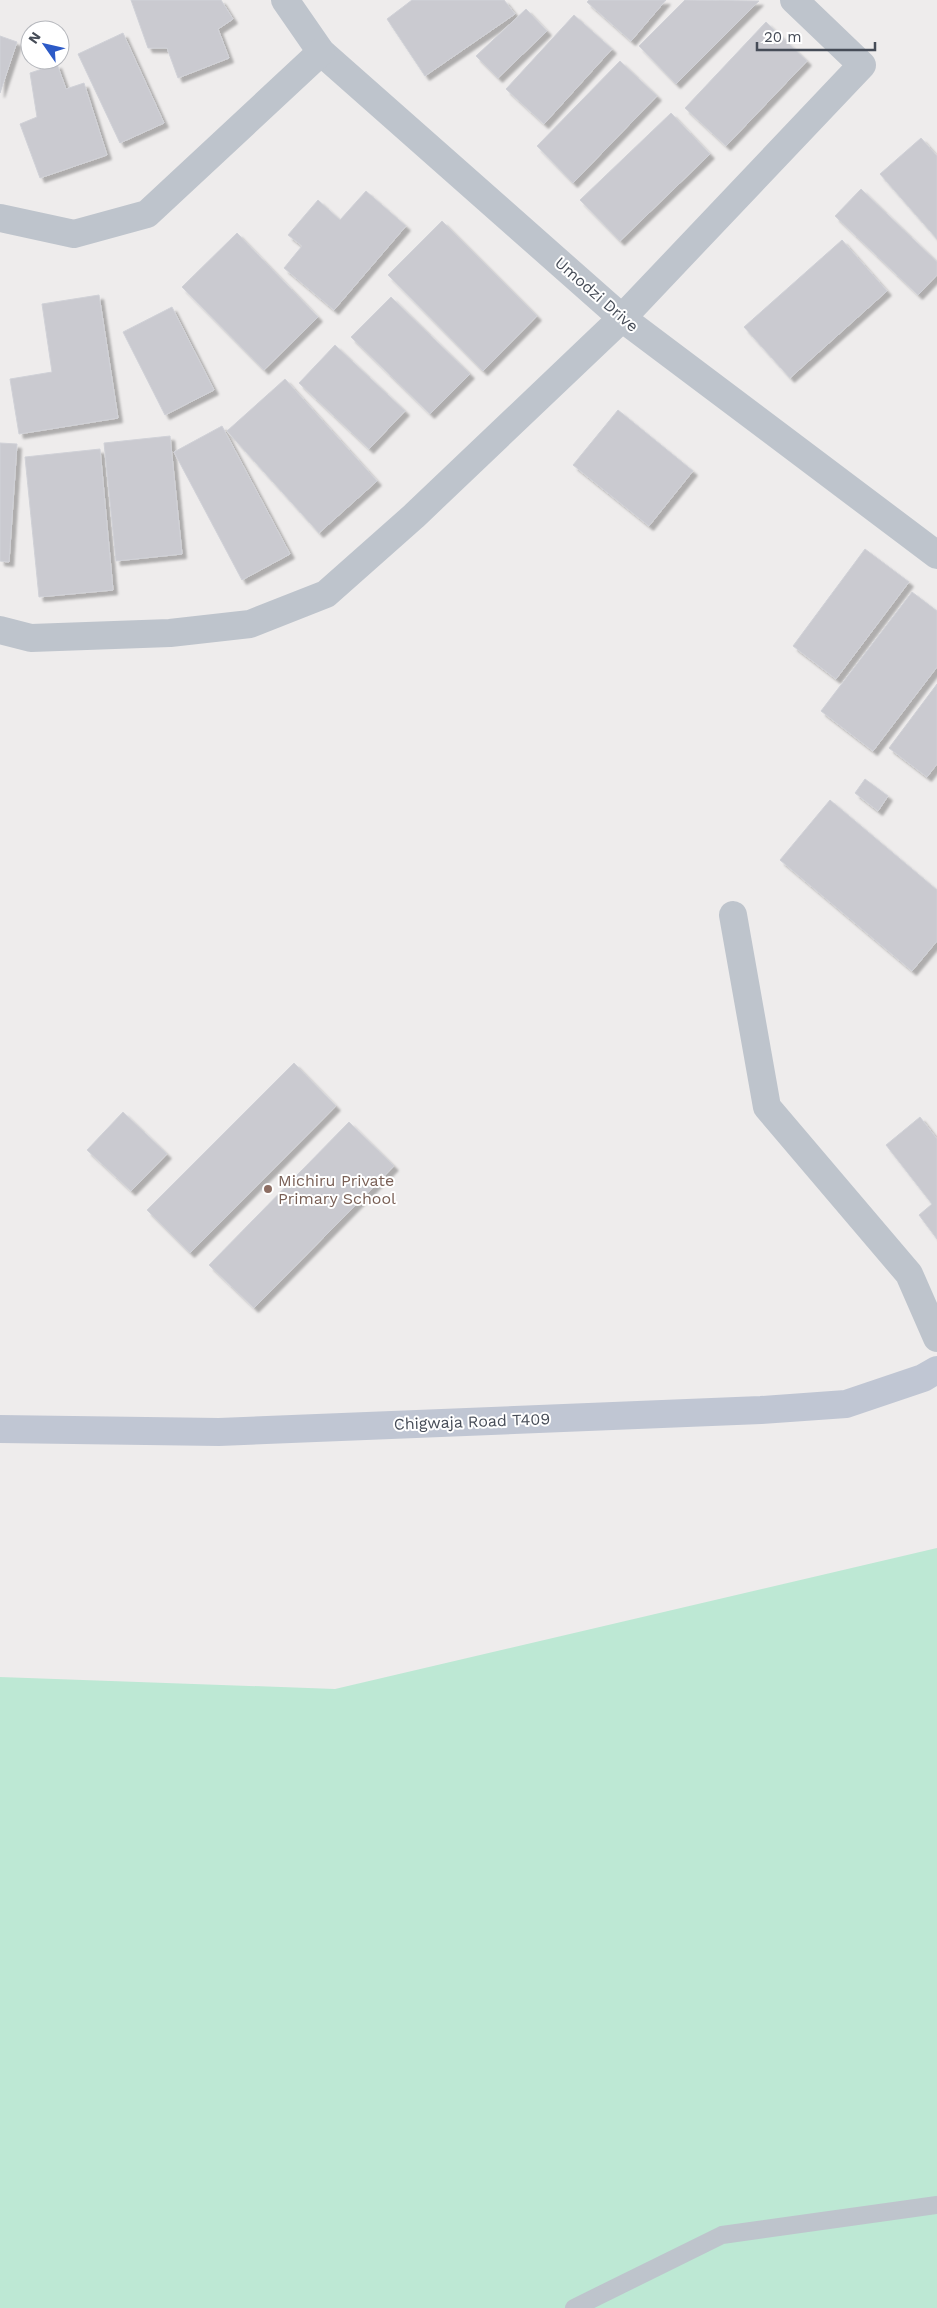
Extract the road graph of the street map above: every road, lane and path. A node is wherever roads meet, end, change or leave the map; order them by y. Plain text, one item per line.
1 (285, 0) edge
2 (794, 0) edge
3 (321, 52) junction
4 (0, 218) edge
5 (622, 318) junction
6 (937, 556) edge
7 (0, 630) edge
8 (733, 915) dead end
9 (937, 1338) edge
10 (937, 1370) edge
11 (0, 1429) edge
12 (937, 2205) edge
13 (574, 2308) edge

1 - 3 street, Umodzi Drive
2 - 5 street
3 - 4 street
3 - 5 street, Umodzi Drive
5 - 6 street, Umodzi Drive
5 - 7 street
8 - 9 street
10 - 11 street, Chigwaja Road T409
12 - 13 lane

